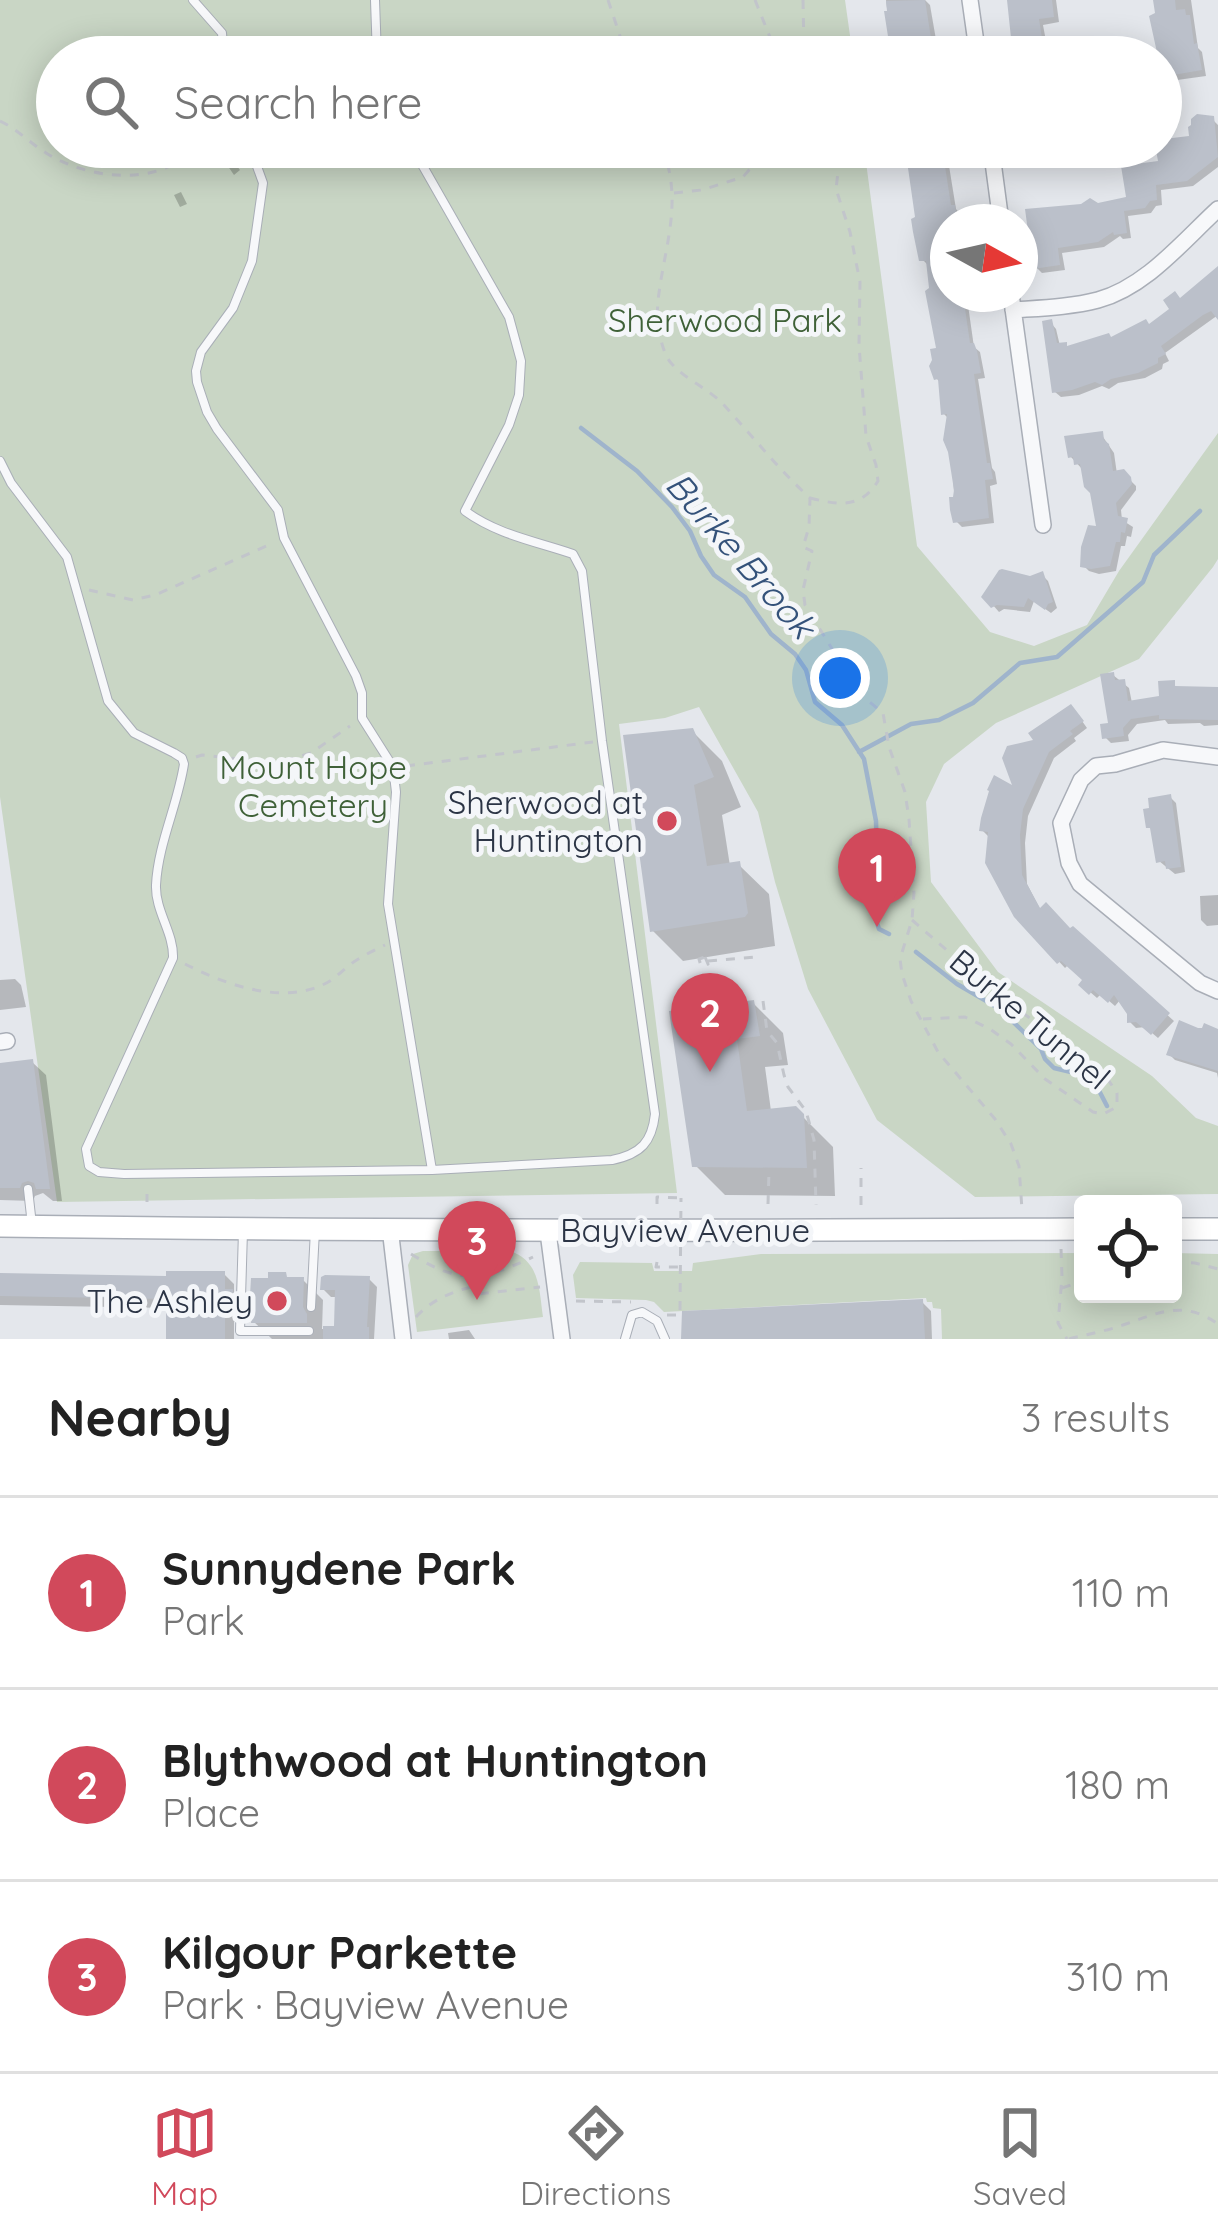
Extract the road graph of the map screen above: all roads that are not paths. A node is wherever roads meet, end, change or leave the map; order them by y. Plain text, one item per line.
1 (193, 0) edge
2 (375, 0) edge
3 (970, 0) edge
4 (222, 36) edge
5 (376, 36) edge
6 (975, 36) edge
7 (257, 168) edge
8 (424, 168) edge
9 (994, 168) edge
10 (999, 204) edge
11 (1218, 209) edge
12 (1038, 302) edge
13 (1013, 312) edge
14 (0, 461) edge
15 (1042, 526) dead end
16 (1218, 757) edge
17 (1218, 991) edge
18 (432, 1170) junction
19 (28, 1189) dead end
20 (0, 1226) edge
21 (32, 1227) junction
22 (315, 1228) junction
23 (390, 1228) junction
24 (243, 1229) junction
25 (1072, 1229) edge
26 (1182, 1229) edge
27 (1218, 1229) edge
28 (548, 1232) junction
29 (311, 1307) dead end
30 (309, 1331) dead end
31 (403, 1339) edge
32 (562, 1339) edge
33 (625, 1339) edge
34 (665, 1339) edge

1 - 4 lane
2 - 5 lane
3 - 6 street
7 - 18 lane
8 - 18 lane
9 - 10 street
11 - 12 street
13 - 15 street
14 - 18 lane
16 - 17 street
19 - 21 lane
20 - 21 main road, Bayview Avenue
21 - 24 main road, Bayview Avenue
22 - 23 main road, Bayview Avenue
22 - 24 main road, Bayview Avenue
22 - 29 lane
23 - 28 main road, Bayview Avenue
23 - 31 street
24 - 30 lane
25 - 28 main road, Bayview Avenue
26 - 27 main road
28 - 32 street
33 - 34 lane

